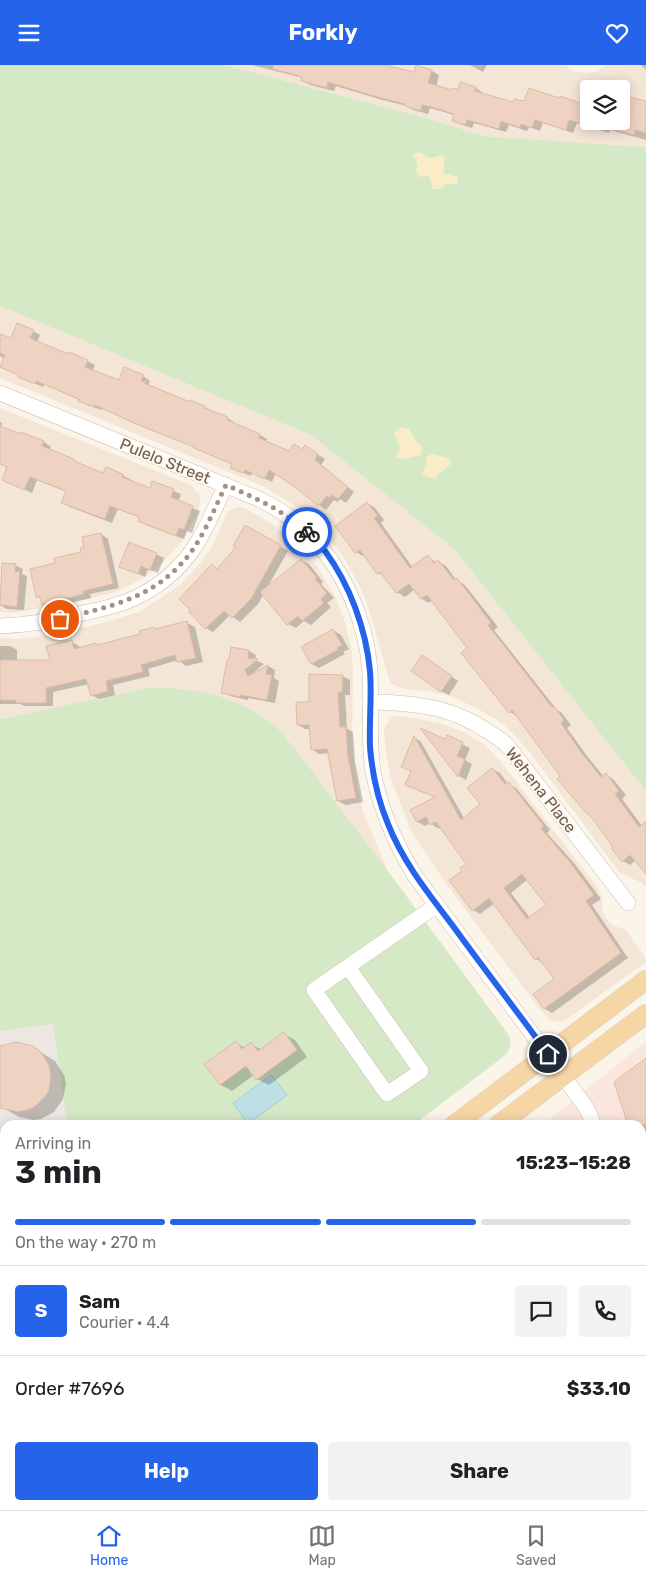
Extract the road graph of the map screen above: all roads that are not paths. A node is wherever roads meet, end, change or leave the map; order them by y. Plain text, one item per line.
1 (0, 393) edge
2 (226, 485) junction
3 (0, 626) edge
4 (371, 702) junction
5 (628, 903) dead end
6 (437, 905) junction
7 (348, 967) junction
8 (646, 980) edge
9 (646, 1014) edge
10 (548, 1054) junction
11 (563, 1076) junction
12 (461, 1120) edge
13 (505, 1120) edge
14 (592, 1120) edge

1 - 2 street, Pulelo Street
2 - 3 street
2 - 4 street, Pulelo Street
4 - 5 street, Wehena Place
4 - 6 street, Pulelo Street
6 - 7 street
6 - 10 street, Pulelo Street
7 - 7 street
8 - 10 main road
9 - 11 main road
10 - 11 street, Pulelo Street
10 - 12 main road
11 - 13 main road
11 - 14 street, Pulelo Street

